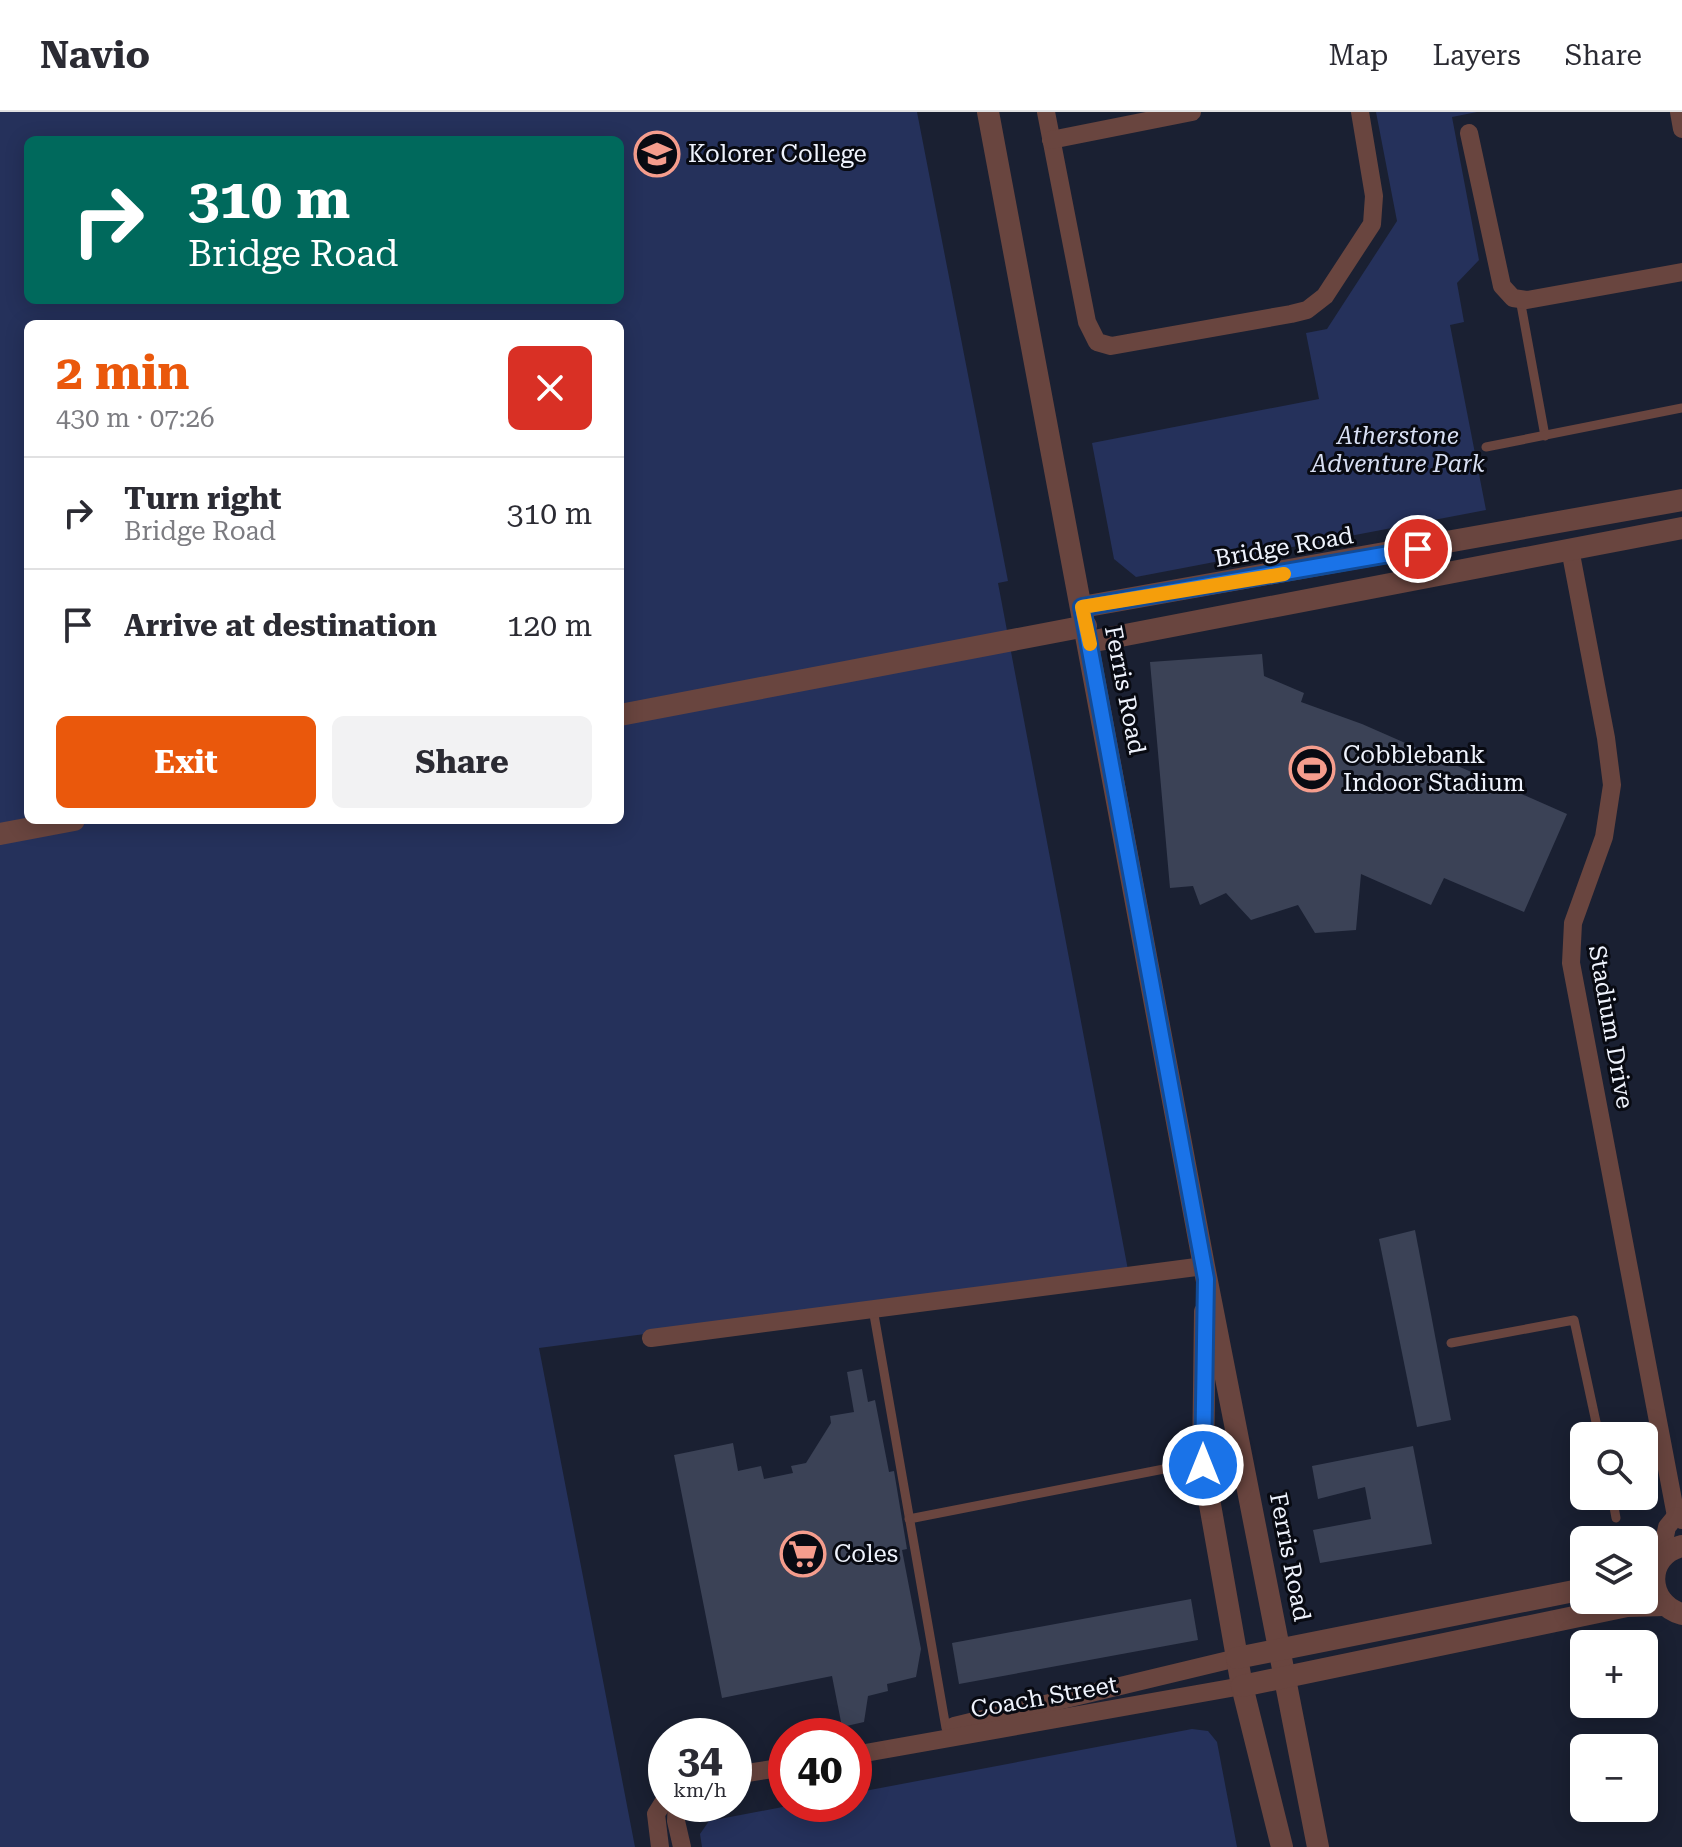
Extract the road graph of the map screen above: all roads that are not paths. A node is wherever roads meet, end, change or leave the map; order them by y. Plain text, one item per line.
1 (988, 112) edge
2 (1046, 112) edge
3 (1192, 112) edge
4 (1360, 112) edge
5 (1679, 112) edge
6 (1682, 129) edge
7 (1469, 133) dead end
8 (1051, 140) junction
9 (1682, 272) edge
10 (1520, 299) junction
11 (1682, 408) edge
12 (1545, 436) junction
13 (1486, 447) dead end
14 (1682, 500) edge
15 (1682, 528) edge
16 (1570, 549) junction
17 (1086, 625) junction
18 (624, 714) edge
19 (53, 824) edge
20 (0, 834) edge
21 (1205, 1272) junction
22 (873, 1309) junction
23 (651, 1338) dead end
24 (1451, 1343) dead end
25 (1596, 1422) edge
26 (1203, 1447) junction
27 (1169, 1468) junction
28 (1207, 1492) junction
29 (1615, 1510) edge
30 (1616, 1518) dead end
31 (1679, 1518) edge
32 (909, 1519) junction
33 (1682, 1546) edge
34 (1658, 1553) edge
35 (1658, 1564) edge
36 (1570, 1592) edge
37 (1658, 1593) edge
38 (1673, 1610) edge
39 (1282, 1649) junction
40 (1237, 1658) junction
41 (1286, 1677) junction
42 (1242, 1686) junction
43 (947, 1733) junction
44 (872, 1748) edge
45 (657, 1822) edge
46 (676, 1822) edge
47 (660, 1847) edge
48 (682, 1847) edge
49 (1282, 1847) edge
50 (1318, 1847) edge

1 - 17 street, Ferris Road
2 - 8 street
3 - 8 street
4 - 8 street
5 - 6 street
7 - 10 street
9 - 10 street
10 - 12 lane
11 - 12 lane
12 - 13 lane
14 - 17 street, Bridge Road
15 - 16 street, Bridge Road
16 - 17 street, Bridge Road
16 - 31 street, Stadium Drive
17 - 18 street, Bridge Road
17 - 21 street, Ferris Road
19 - 20 street
21 - 22 street
21 - 26 street, Ferris Road
21 - 39 street, Ferris Road
22 - 23 street
22 - 32 lane
24 - 25 lane
26 - 27 lane
26 - 28 street, Ferris Road
27 - 28 lane
27 - 32 lane
28 - 40 street, Ferris Road
29 - 30 lane
31 - 34 street, Stadium Drive
32 - 43 lane
33 - 35 street
36 - 39 street
37 - 38 street
38 - 41 street
39 - 40 street
39 - 41 street, Ferris Road
40 - 42 street, Ferris Road
40 - 43 street, Coach Street
41 - 42 street
41 - 50 street, Ferris Road
42 - 43 street, Coach Street
42 - 49 street, Ferris Road
43 - 44 street, Coach Street
45 - 47 street
46 - 48 street

